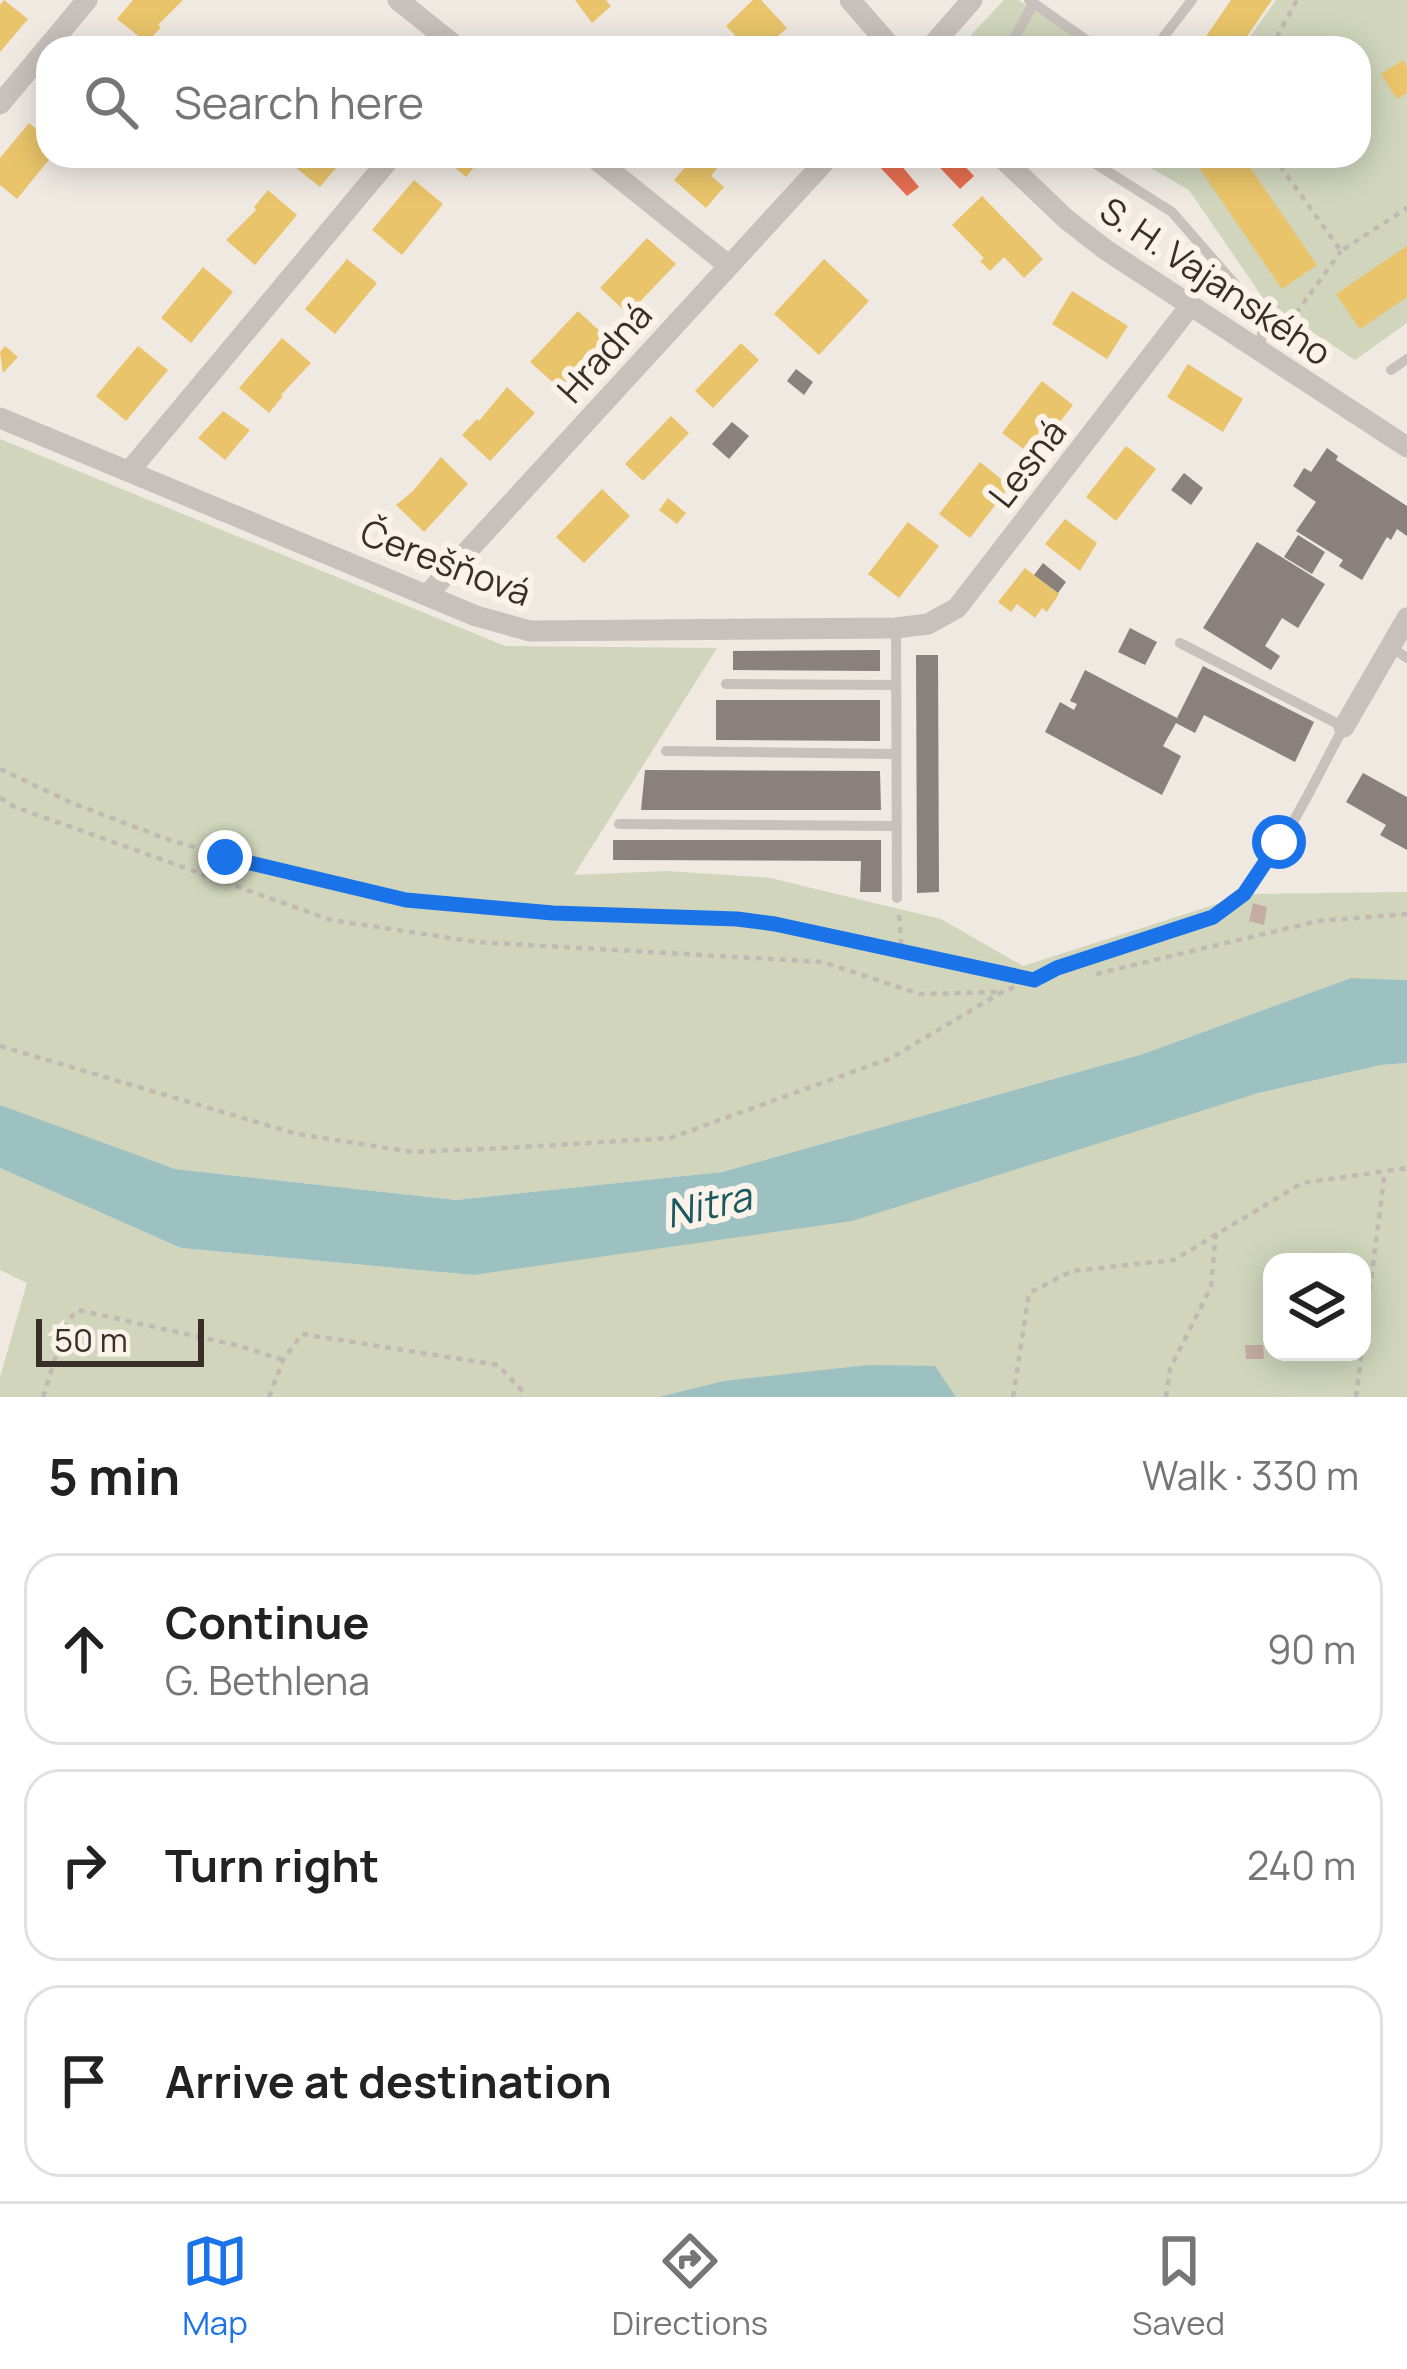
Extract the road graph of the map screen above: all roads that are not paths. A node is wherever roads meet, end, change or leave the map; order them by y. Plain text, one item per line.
1 (87, 0) edge
2 (398, 0) edge
3 (850, 0) edge
4 (972, 0) edge
5 (1192, 0) edge
6 (1031, 2) edge
7 (57, 36) edge
8 (443, 36) edge
9 (882, 36) edge
10 (940, 36) edge
11 (1015, 36) edge
12 (1081, 36) edge
13 (1164, 36) edge
14 (36, 61) edge
15 (0, 104) edge
16 (382, 168) edge
17 (607, 168) edge
18 (819, 168) edge
19 (1013, 168) edge
20 (1102, 168) edge
21 (728, 265) junction
22 (1190, 306) junction
23 (1258, 351) junction
24 (1407, 359) edge
25 (1391, 370) dead end
26 (0, 418) edge
27 (1407, 447) edge
28 (131, 469) junction
29 (428, 594) junction
30 (1407, 617) edge
31 (896, 628) junction
32 (1180, 643) dead end
33 (1398, 652) edge
34 (725, 684) dead end
35 (896, 685) junction
36 (1344, 727) junction
37 (666, 751) dead end
38 (896, 754) junction
39 (619, 824) dead end
40 (896, 826) junction
41 (897, 898) road end
42 (1034, 980) road end

1 - 7 street
2 - 8 street
3 - 9 street
4 - 10 street
5 - 13 lane
6 - 11 lane
6 - 12 lane
14 - 15 street
16 - 28 street
17 - 21 street
18 - 21 street, Hradná
19 - 22 street, S. H. Vajanského
20 - 23 lane
21 - 29 street, Hradná
22 - 23 street, S. H. Vajanského
22 - 31 street, Lesná
23 - 27 street, S. H. Vajanského
24 - 25 lane
26 - 28 street, Čerešňová
28 - 29 street, Čerešňová
29 - 31 street, Čerešňová
30 - 33 street
31 - 35 lane
32 - 36 lane
33 - 36 street
34 - 35 lane
35 - 38 lane
36 - 42 lane
37 - 38 lane
38 - 40 lane
39 - 40 lane
40 - 41 lane

